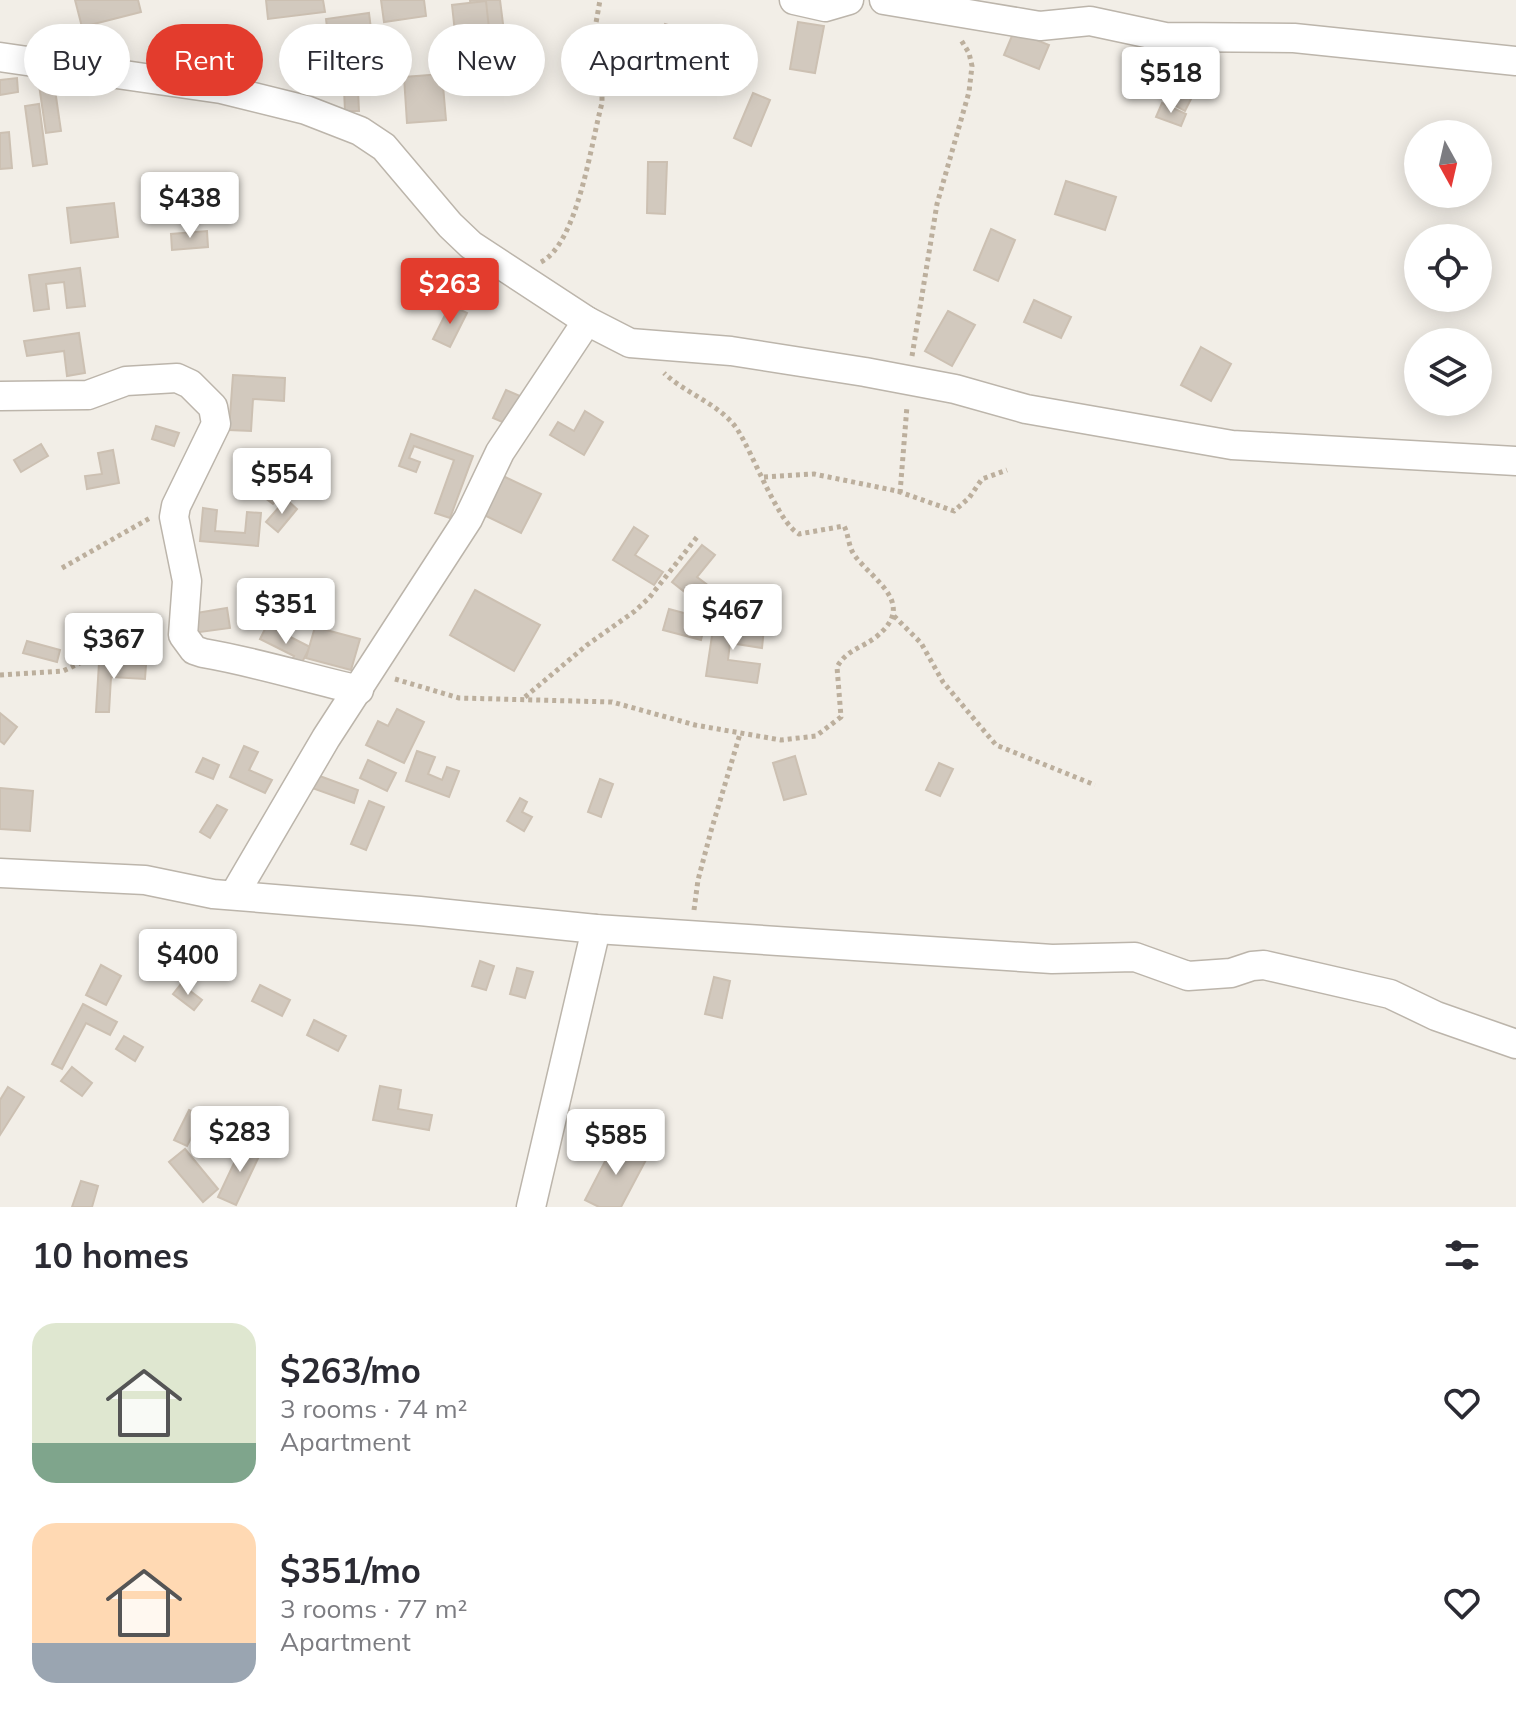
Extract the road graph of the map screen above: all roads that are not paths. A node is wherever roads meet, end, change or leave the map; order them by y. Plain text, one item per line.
1 (794, 0) edge
2 (849, 0) edge
3 (884, 0) edge
4 (0, 57) edge
5 (1516, 61) edge
6 (587, 321) junction
7 (0, 396) edge
8 (1516, 461) edge
9 (365, 681) junction
10 (0, 873) edge
11 (234, 895) junction
12 (596, 929) junction
13 (1516, 1044) edge
14 (531, 1207) edge

1 - 2 street
3 - 5 street
4 - 6 street
6 - 8 street
6 - 9 street
7 - 9 street
9 - 11 street
10 - 11 street
11 - 12 street
12 - 13 street
12 - 14 street

